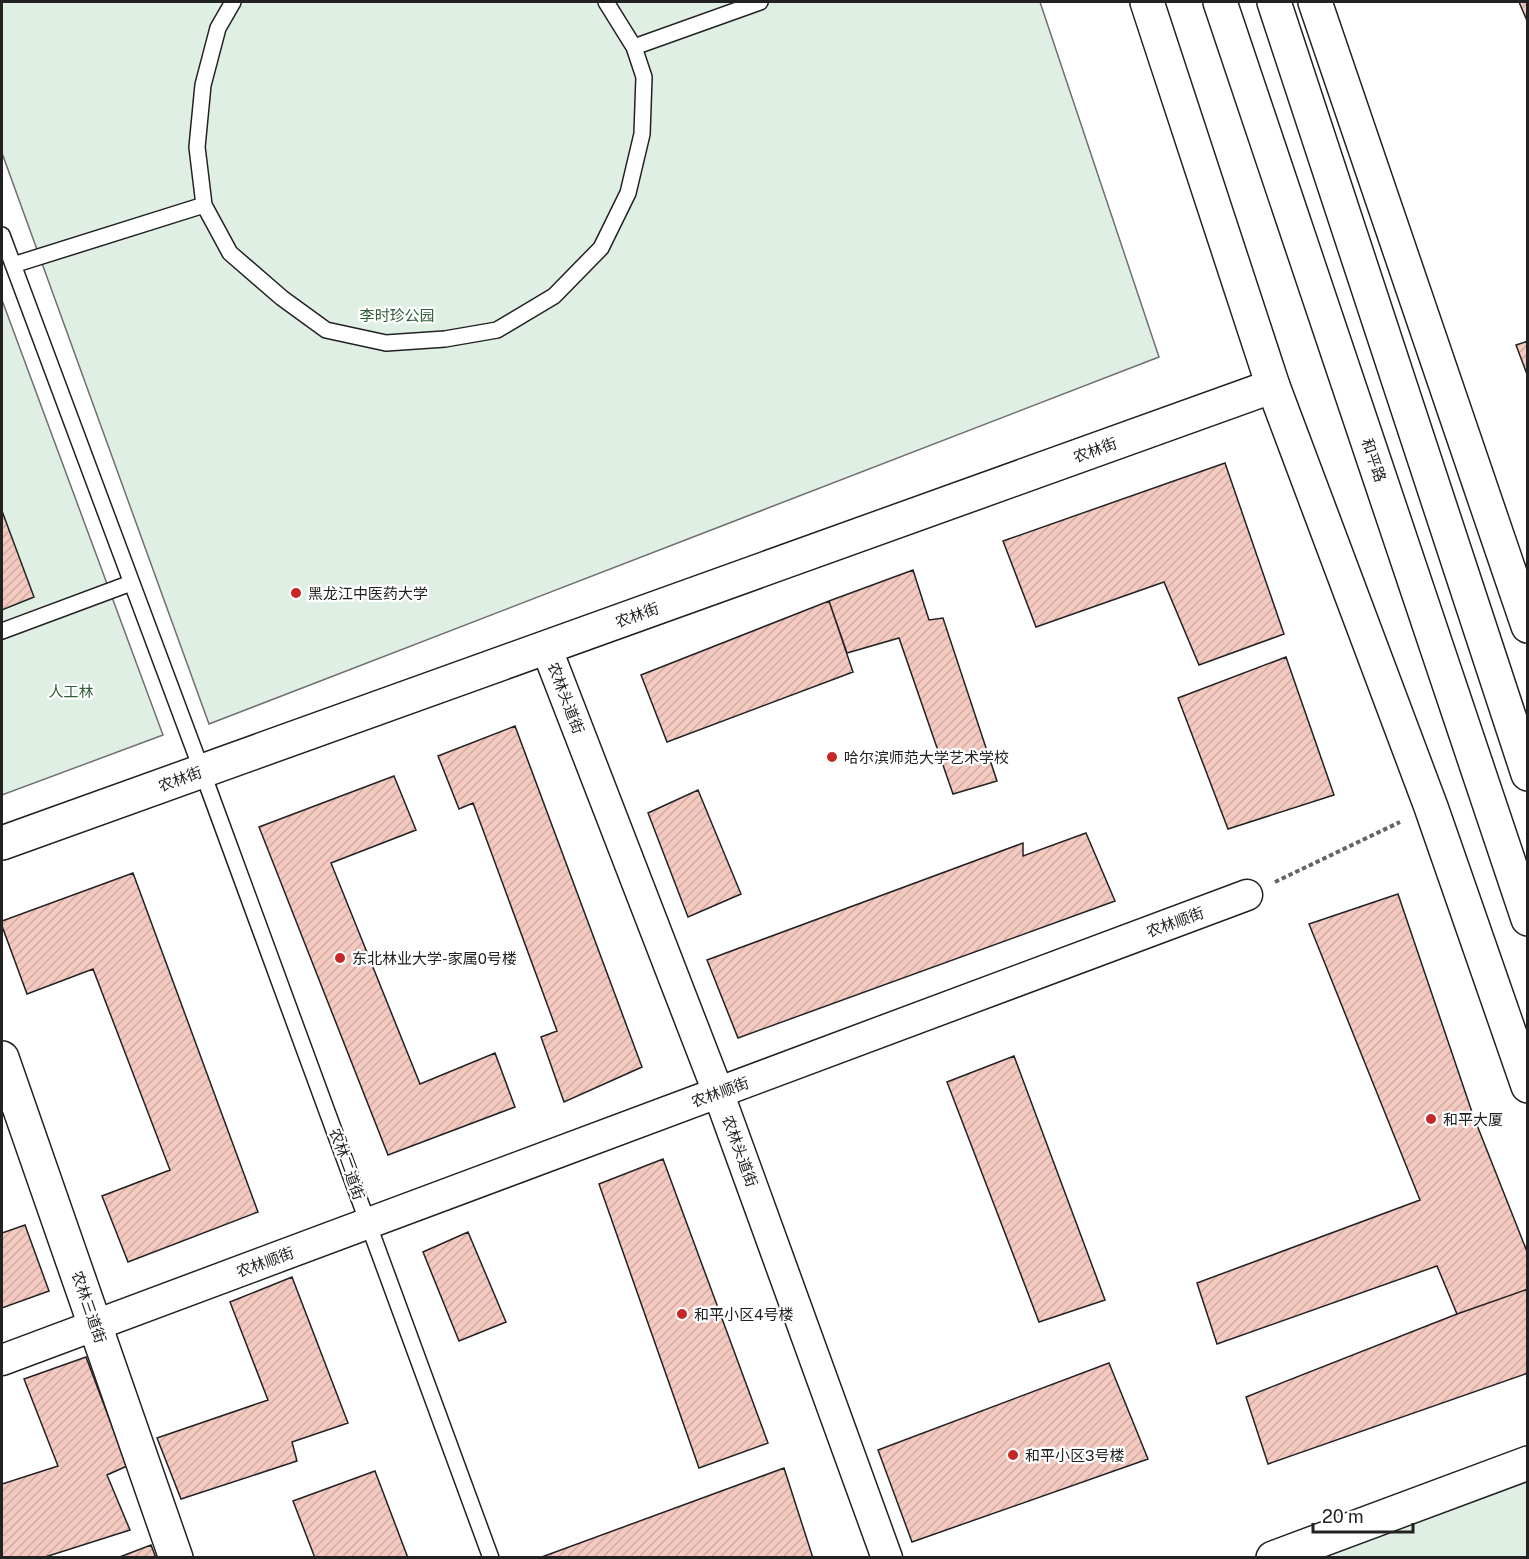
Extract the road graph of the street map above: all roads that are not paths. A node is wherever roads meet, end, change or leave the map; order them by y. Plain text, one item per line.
1 (234, 2) edge
2 (606, 2) edge
3 (760, 2) edge
4 (1147, 2) edge
5 (1220, 2) edge
6 (1275, 2) edge
7 (1315, 2) edge
8 (634, 47) junction
9 (204, 205) junction
10 (2, 235) edge
11 (13, 265) junction
12 (1273, 386) junction
13 (132, 583) junction
14 (1527, 626) edge
15 (2, 631) edge
16 (546, 647) junction
17 (202, 771) junction
18 (1527, 774) edge
19 (2, 843) edge
20 (1247, 895) road end
21 (1527, 919) edge
22 (2, 1058) edge
23 (1527, 1086) edge
24 (718, 1092) junction
25 (369, 1223) junction
26 (96, 1325) junction
27 (2, 1360) edge
28 (1527, 1463) edge
29 (176, 1557) edge
30 (491, 1557) edge
31 (887, 1557) edge
32 (1273, 1557) edge

1 - 9 lane
2 - 8 lane
3 - 8 lane
4 - 12 main road
5 - 21 main road, 和平路
6 - 18 main road
7 - 14 main road
8 - 9 lane
9 - 11 lane
10 - 11 lane, 农林二道街
11 - 13 lane, 农林二道街
12 - 16 main road, 农林街
12 - 23 main road
13 - 15 lane
13 - 17 lane, 农林二道街
16 - 17 main road, 农林街
16 - 24 street, 农林头道街
17 - 19 main road, 农林街
17 - 25 lane, 农林二道街
20 - 24 street, 农林顺街
22 - 26 main road, 农林三道街
24 - 25 street, 农林顺街
24 - 31 street, 农林头道街
25 - 26 street, 农林顺街
25 - 30 lane, 农林二道街
26 - 27 street, 农林顺街
26 - 29 main road, 农林三道街
28 - 32 main road

